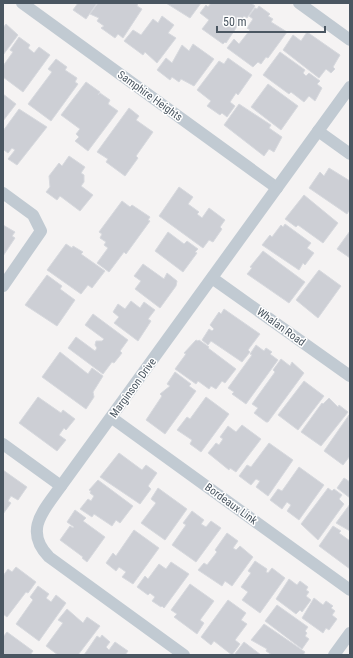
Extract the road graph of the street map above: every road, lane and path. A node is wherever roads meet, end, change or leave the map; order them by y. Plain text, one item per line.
1 (22, 3) edge
2 (298, 3) edge
3 (350, 40) edge
4 (350, 87) edge
5 (318, 131) junction
6 (350, 154) edge
7 (277, 188) junction
8 (3, 193) edge
9 (212, 278) junction
10 (3, 286) edge
11 (350, 376) edge
12 (112, 418) junction
13 (3, 444) edge
14 (61, 486) junction
15 (350, 590) edge
16 (350, 633) edge
17 (184, 655) edge
18 (334, 655) edge

1 - 7 street, Samphire Heights
2 - 3 street
4 - 5 street, Marginson Drive
5 - 6 street
5 - 7 street, Marginson Drive
7 - 9 street, Marginson Drive
8 - 10 street
9 - 11 street, Whalan Road
9 - 12 street, Marginson Drive
12 - 14 street, Marginson Drive
12 - 15 street, Bordeaux Link
13 - 14 street
14 - 17 street, Marginson Drive
16 - 18 street

